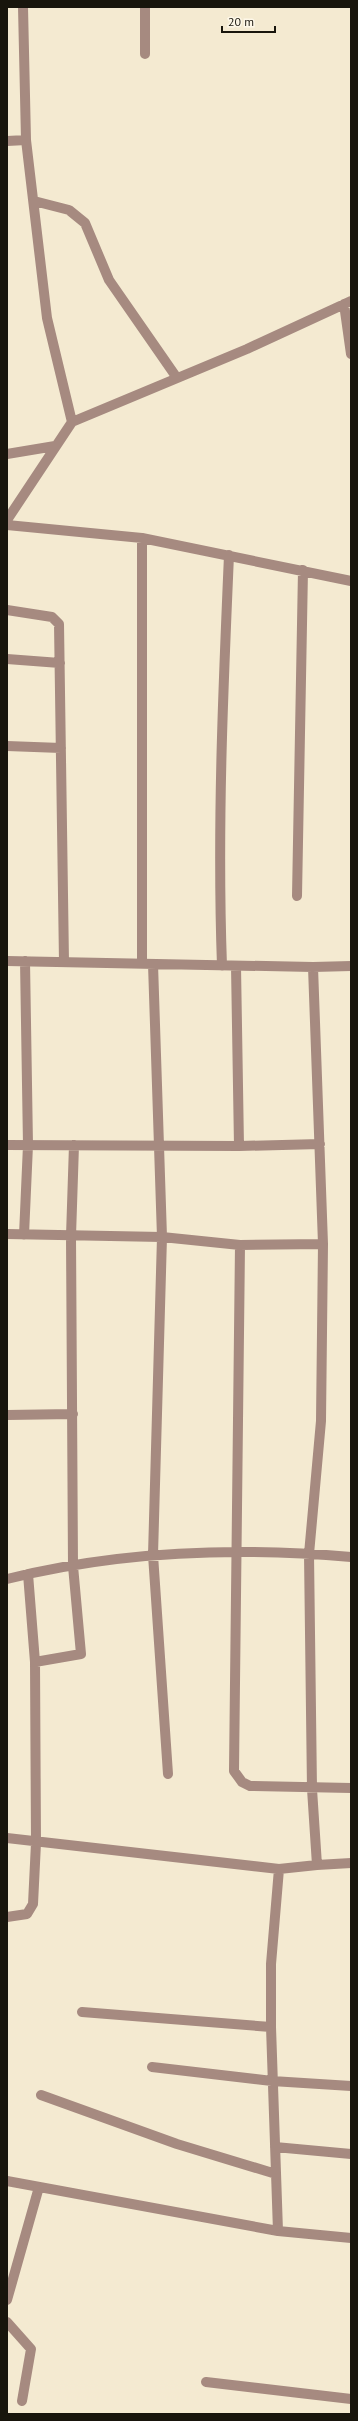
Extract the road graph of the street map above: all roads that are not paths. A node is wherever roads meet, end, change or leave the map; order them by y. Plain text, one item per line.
1 (24, 7) edge
2 (145, 7) edge
3 (145, 54) dead end
4 (26, 140) junction
5 (7, 141) edge
6 (34, 201) junction
7 (348, 302) edge
8 (351, 354) edge
9 (177, 378) junction
10 (72, 422) junction
11 (54, 446) junction
12 (7, 454) edge
13 (7, 520) edge
14 (7, 525) edge
15 (142, 538) junction
16 (229, 556) junction
17 (303, 570) junction
18 (351, 581) edge
19 (7, 610) edge
20 (7, 659) edge
21 (60, 663) junction
22 (7, 746) edge
23 (61, 748) junction
24 (297, 896) dead end
25 (7, 961) edge
26 (25, 961) junction
27 (64, 962) junction
28 (142, 964) junction
29 (153, 964) junction
30 (222, 966) junction
31 (236, 966) junction
32 (351, 966) edge
33 (313, 968) junction
34 (158, 1144) junction
35 (320, 1144) junction
36 (7, 1145) edge
37 (28, 1145) junction
38 (74, 1145) junction
39 (239, 1146) junction
40 (7, 1234) edge
41 (24, 1235) junction
42 (71, 1236) junction
43 (162, 1237) junction
44 (323, 1244) junction
45 (240, 1245) junction
46 (73, 1414) junction
47 (7, 1415) edge
48 (236, 1553) junction
49 (309, 1554) junction
50 (153, 1555) junction
51 (351, 1557) edge
52 (73, 1566) junction
53 (28, 1574) junction
54 (7, 1580) edge
55 (35, 1662) junction
56 (168, 1774) dead end
57 (351, 1788) edge
58 (312, 1789) junction
59 (7, 1838) edge
60 (36, 1843) junction
61 (351, 1863) edge
62 (317, 1865) junction
63 (279, 1869) junction
64 (7, 1916) edge
65 (82, 2012) dead end
66 (271, 2027) junction
67 (152, 2067) dead end
68 (272, 2081) junction
69 (351, 2086) edge
70 (41, 2095) dead end
71 (275, 2147) junction
72 (351, 2154) edge
73 (276, 2174) junction
74 (7, 2181) edge
75 (39, 2187) junction
76 (278, 2231) junction
77 (351, 2238) edge
78 (7, 2300) edge
79 (7, 2322) edge
80 (206, 2382) dead end
81 (351, 2399) edge
82 (22, 2401) dead end

1 - 4 street
2 - 3 street
4 - 5 street
4 - 6 street
6 - 9 street
6 - 10 street
7 - 8 street
7 - 9 street
9 - 10 street
10 - 11 street
11 - 12 street
11 - 13 street
14 - 15 street
15 - 16 street
15 - 28 street
16 - 17 street
16 - 30 street
17 - 18 street
17 - 24 street
19 - 21 street
20 - 21 street
21 - 23 street
22 - 23 street
23 - 27 street
25 - 26 street
26 - 27 street
26 - 37 street
27 - 28 street
28 - 29 street
29 - 30 street
29 - 34 street
30 - 31 street
31 - 33 street
31 - 39 street
32 - 33 street
33 - 35 street
34 - 38 street
34 - 39 street
34 - 43 street
35 - 39 street
35 - 44 street
36 - 37 street
37 - 38 street
37 - 41 street
38 - 42 street
40 - 41 street
41 - 42 street
42 - 43 street
42 - 46 street
43 - 45 street
43 - 50 street
44 - 45 street
44 - 49 street
45 - 48 street
46 - 47 street
46 - 52 street
48 - 49 street
48 - 50 street
48 - 58 street
49 - 51 street
49 - 58 street
50 - 52 street
50 - 56 street
52 - 53 street
52 - 55 street
53 - 54 street
53 - 55 street
55 - 60 street
57 - 58 street
58 - 62 street
59 - 60 street
60 - 63 street
60 - 64 street
61 - 62 street
62 - 63 street
63 - 66 street
65 - 66 street
66 - 68 street
67 - 68 street
68 - 69 street
68 - 71 street
70 - 73 street
71 - 72 street
71 - 73 street
73 - 76 street
74 - 75 street
75 - 76 street
75 - 78 street
76 - 77 street
79 - 82 street
80 - 81 street

